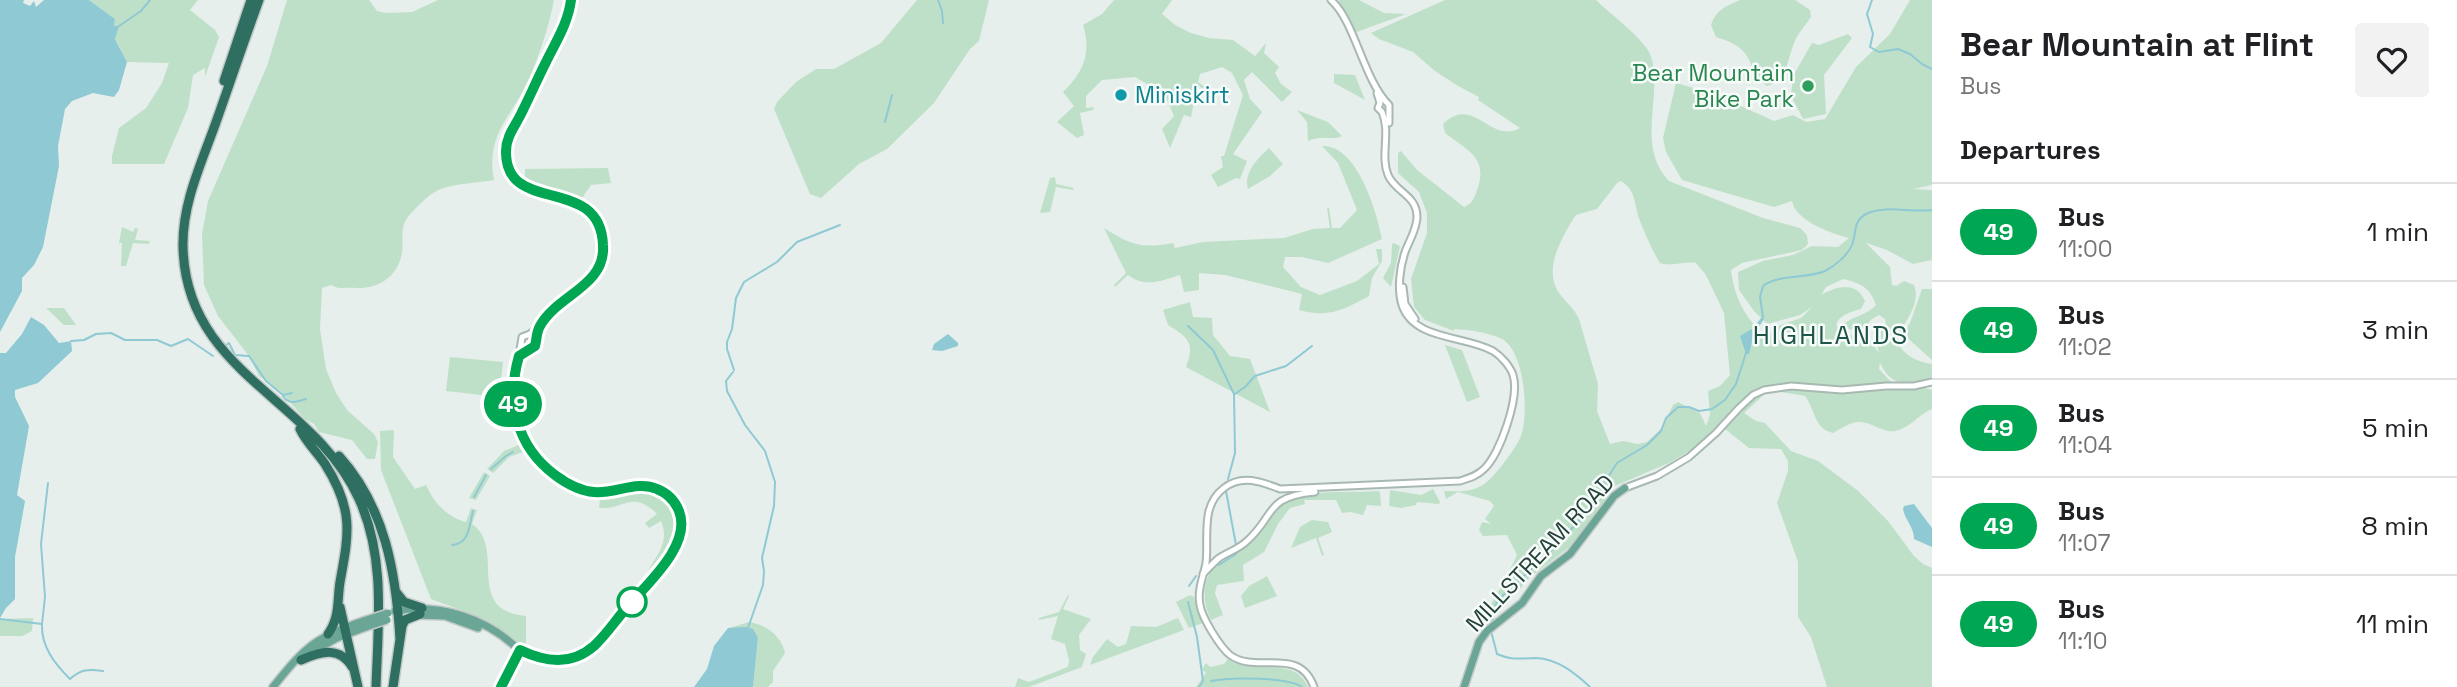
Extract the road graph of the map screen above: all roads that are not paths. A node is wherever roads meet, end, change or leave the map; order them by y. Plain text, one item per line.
1 (251, 0) edge
2 (259, 0) edge
3 (571, 0) edge
4 (1325, 0) edge
5 (1331, 0) edge
6 (1382, 102) junction
7 (1385, 112) junction
8 (533, 336) junction
9 (525, 347) junction
10 (1932, 382) edge
11 (302, 428) junction
12 (1625, 488) joint
13 (1203, 574) junction
14 (394, 583) junction
15 (339, 603) junction
16 (421, 611) junction
17 (392, 615) junction
18 (346, 631) junction
19 (328, 634) junction
20 (400, 639) junction
21 (520, 650) junction
22 (301, 660) junction
23 (356, 672) junction
24 (282, 676) junction
25 (273, 687) edge
26 (358, 687) edge
27 (371, 687) edge
28 (376, 687) edge
29 (393, 687) edge
30 (501, 687) edge
31 (1314, 687) edge
32 (1464, 687) edge

1 - 11 highway
2 - 11 highway
3 - 8 street
4 - 6 street
5 - 6 street
6 - 7 street
7 - 13 street
7 - 13 street
8 - 9 street
8 - 9 street
9 - 21 street
10 - 12 street, MILLSTREAM ROAD
11 - 14 highway
11 - 15 highway
11 - 27 highway
11 - 28 highway
12 - 32 main road, MILLSTREAM ROAD
13 - 31 street
14 - 16 highway
14 - 17 highway
15 - 18 highway
15 - 19 highway
16 - 17 main road
16 - 20 highway
16 - 21 main road
17 - 18 main road, bridge
17 - 20 highway
18 - 19 main road
18 - 22 main road
18 - 23 highway
19 - 24 main road
20 - 29 highway
21 - 30 street
22 - 23 highway
22 - 24 main road
23 - 26 highway
24 - 25 main road

